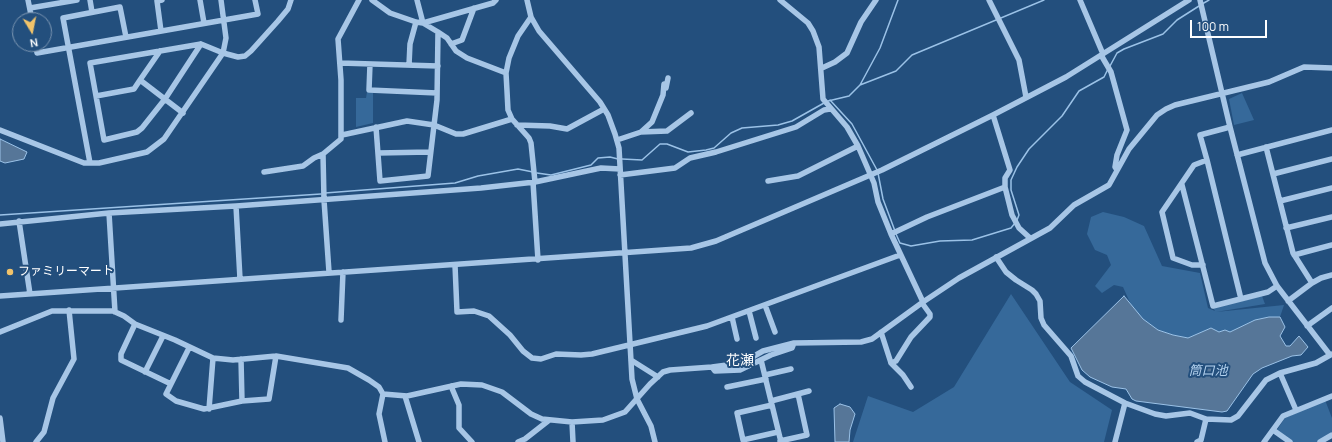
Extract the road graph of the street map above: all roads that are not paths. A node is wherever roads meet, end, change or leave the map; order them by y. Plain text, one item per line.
1 (28, 0) edge
2 (77, 0) edge
3 (90, 0) edge
4 (162, 0) edge
5 (200, 0) edge
6 (221, 0) edge
7 (255, 0) edge
8 (291, 0) edge
9 (358, 0) edge
10 (372, 0) edge
11 (417, 0) edge
12 (527, 0) edge
13 (780, 0) edge
14 (876, 0) edge
15 (989, 0) edge
16 (1080, 0) edge
17 (1189, 0) edge
18 (494, 1) edge
19 (1200, 1) edge
20 (30, 8) junction
21 (474, 8) junction
22 (31, 12) edge
23 (92, 12) junction
24 (530, 17) junction
25 (224, 20) junction
26 (416, 22) junction
27 (204, 23) junction
28 (423, 23) junction
29 (162, 31) junction
30 (438, 32) junction
31 (126, 37) junction
32 (201, 44) junction
33 (451, 44) junction
34 (69, 48) junction
35 (52, 51) edge
36 (160, 51) junction
37 (223, 53) junction
38 (1102, 54) junction
39 (340, 63) junction
40 (370, 64) junction
41 (409, 65) junction
42 (438, 66) junction
43 (822, 68) junction
44 (1332, 68) edge
45 (506, 73) junction
46 (668, 78) dead end
47 (140, 80) junction
48 (664, 84) dead end
49 (437, 93) junction
50 (663, 95) junction
51 (1223, 95) junction
52 (96, 96) junction
53 (1026, 97) junction
54 (164, 99) junction
55 (827, 104) junction
56 (604, 109) junction
57 (183, 113) junction
58 (691, 113) dead end
59 (993, 115) junction
60 (512, 120) junction
61 (434, 125) junction
62 (517, 126) junction
63 (376, 127) junction
64 (1230, 127) junction
65 (0, 130) edge
66 (1332, 130) edge
67 (641, 132) junction
68 (342, 135) junction
69 (617, 140) junction
70 (858, 146) junction
71 (1266, 147) junction
72 (430, 152) junction
73 (378, 153) junction
74 (323, 154) junction
75 (1237, 155) junction
76 (1332, 159) edge
77 (1207, 160) junction
78 (90, 163) junction
79 (1117, 170) junction
80 (264, 172) dead end
81 (620, 172) junction
82 (872, 174) junction
83 (1273, 174) junction
84 (768, 181) dead end
85 (534, 182) junction
86 (1182, 185) junction
87 (1005, 187) junction
88 (1332, 188) edge
89 (324, 198) junction
90 (1280, 201) junction
91 (236, 206) junction
92 (109, 213) junction
93 (1332, 217) edge
94 (18, 221) junction
95 (0, 224) edge
96 (1286, 228) junction
97 (891, 234) junction
98 (1030, 238) junction
99 (1332, 245) edge
100 (625, 254) junction
101 (900, 255) junction
102 (1294, 255) junction
103 (996, 256) junction
104 (538, 260) junction
105 (456, 265) junction
106 (1203, 265) junction
107 (329, 272) junction
108 (343, 272) junction
109 (1332, 275) edge
110 (240, 280) junction
111 (1312, 283) junction
112 (1277, 286) junction
113 (114, 288) junction
114 (30, 294) junction
115 (0, 296) edge
116 (1241, 299) junction
117 (1288, 301) junction
118 (922, 302) junction
119 (765, 305) junction
120 (1332, 308) edge
121 (69, 310) junction
122 (749, 311) junction
123 (115, 312) junction
124 (732, 317) junction
125 (341, 320) dead end
126 (135, 324) junction
127 (1307, 326) junction
128 (0, 332) edge
129 (775, 332) dead end
130 (881, 332) junction
131 (163, 336) junction
132 (756, 338) dead end
133 (737, 339) dead end
134 (794, 343) junction
135 (631, 345) junction
136 (189, 348) junction
137 (1331, 355) edge
138 (276, 356) junction
139 (213, 358) junction
140 (241, 359) junction
141 (631, 360) junction
142 (761, 360) junction
143 (891, 363) junction
144 (712, 366) junction
145 (791, 369) dead end
146 (145, 372) junction
147 (1280, 373) junction
148 (658, 377) junction
149 (766, 377) junction
150 (171, 384) junction
151 (451, 386) junction
152 (728, 387) dead end
153 (911, 387) dead end
154 (809, 391) dead end
155 (383, 394) junction
156 (798, 394) junction
157 (405, 396) junction
158 (1332, 396) edge
159 (637, 399) junction
160 (242, 401) junction
161 (771, 402) junction
162 (1125, 403) junction
163 (209, 409) junction
164 (1296, 410) junction
165 (0, 418) edge
166 (1206, 419) junction
167 (548, 421) junction
168 (572, 422) junction
169 (1273, 430) junction
170 (778, 432) junction
171 (1332, 435) edge
172 (781, 441) edge
173 (1200, 441) edge
174 (4, 442) edge
175 (36, 442) edge
176 (385, 442) edge
177 (419, 442) edge
178 (472, 442) edge
179 (518, 442) edge
180 (573, 442) edge
181 (655, 442) edge
182 (1115, 442) edge
183 (1264, 442) edge
184 (1290, 442) edge
185 (1320, 442) edge

1 - 20 street
2 - 20 street
3 - 23 street
4 - 29 street
5 - 27 street
6 - 25 street
7 - 25 street
8 - 37 street
9 - 39 street
10 - 26 street
11 - 28 street
12 - 24 street
13 - 43 street
14 - 43 street
15 - 53 street
16 - 38 street
17 - 38 street
18 - 21 street
19 - 51 street
20 - 22 street
21 - 28 street
21 - 33 street
23 - 31 street
23 - 34 street
24 - 45 street
24 - 56 street
25 - 27 street
25 - 37 street
26 - 28 street
26 - 41 street
27 - 29 street
28 - 30 street
29 - 31 street
30 - 33 street
30 - 42 street
31 - 34 street
32 - 36 street
32 - 37 street
32 - 54 street
33 - 45 street
34 - 35 street
34 - 78 street
36 - 47 street
36 - 52 street
37 - 57 street
38 - 53 street
38 - 79 street
39 - 40 street
39 - 68 street
40 - 41 street
40 - 49 street
41 - 42 street
42 - 49 street
43 - 55 street
44 - 51 street
45 - 60 street
46 - 50 street
47 - 52 street
47 - 54 street
48 - 50 street
49 - 61 street
50 - 67 street
51 - 64 street
51 - 79 street
52 - 54 street
53 - 59 street
54 - 57 street
55 - 70 street
55 - 81 street
56 - 62 street
56 - 69 street
57 - 78 street
58 - 67 street
59 - 82 street
59 - 87 street
60 - 61 street
60 - 62 street
61 - 63 street
61 - 72 street
62 - 85 street
63 - 68 street
63 - 73 street
64 - 75 street
64 - 77 street
65 - 78 street
66 - 71 street
67 - 69 street
68 - 74 street
69 - 81 street
70 - 82 street
70 - 84 street
71 - 75 street
71 - 83 street
72 - 73 street
72 - 73 street
74 - 80 street
74 - 89 street
75 - 112 street
76 - 83 street
77 - 86 street
77 - 116 street
79 - 98 street
81 - 85 street
81 - 100 street
82 - 97 street
82 - 100 street
83 - 90 street
85 - 89 street
85 - 104 street
86 - 106 street
86 - 106 street
87 - 97 street
87 - 98 street
88 - 90 street
89 - 91 street
89 - 107 street
90 - 96 street
91 - 92 street
91 - 110 street
92 - 94 street
92 - 113 street
93 - 96 street
94 - 95 street
94 - 114 street
96 - 102 street
97 - 101 street
98 - 103 street
99 - 102 street
100 - 104 street
100 - 135 street
101 - 118 street
101 - 119 street
102 - 111 street
103 - 118 street
103 - 162 street
104 - 105 street
105 - 108 street
105 - 135 street
106 - 116 street
107 - 108 street
107 - 110 street
108 - 125 street
109 - 111 street
110 - 113 street
111 - 117 street
112 - 116 street
112 - 117 street
113 - 114 street
113 - 123 street
114 - 115 street
117 - 127 street
118 - 130 street
118 - 143 street
119 - 122 street
119 - 129 street
120 - 127 street
121 - 123 street
121 - 128 street
121 - 175 street
122 - 124 street
122 - 132 street
123 - 126 street
124 - 133 street
124 - 135 street
126 - 131 street
126 - 146 street
127 - 137 street
130 - 134 street
130 - 143 street
131 - 136 street
131 - 146 street
134 - 142 street
134 - 144 street
135 - 141 street
136 - 139 street
136 - 150 street
137 - 147 street
138 - 140 street
138 - 155 street
138 - 160 street
139 - 140 street
139 - 163 street
140 - 160 street
141 - 148 street
141 - 159 street
142 - 144 street
142 - 149 street
143 - 153 street
144 - 148 street
145 - 149 street
146 - 150 street
147 - 164 street
147 - 166 street
148 - 159 street
149 - 152 street
149 - 161 street
150 - 163 street
151 - 157 street
151 - 167 street
151 - 178 street
154 - 156 street
155 - 157 street
155 - 176 street
156 - 161 street
156 - 172 street
157 - 177 street
158 - 164 street
159 - 168 street
159 - 181 street
160 - 163 street
161 - 170 street
161 - 170 street
162 - 166 street
162 - 182 street
164 - 169 street
165 - 174 street
166 - 173 street
167 - 168 street
167 - 179 street
168 - 180 street
169 - 183 street
169 - 184 street
170 - 172 street
171 - 185 street

